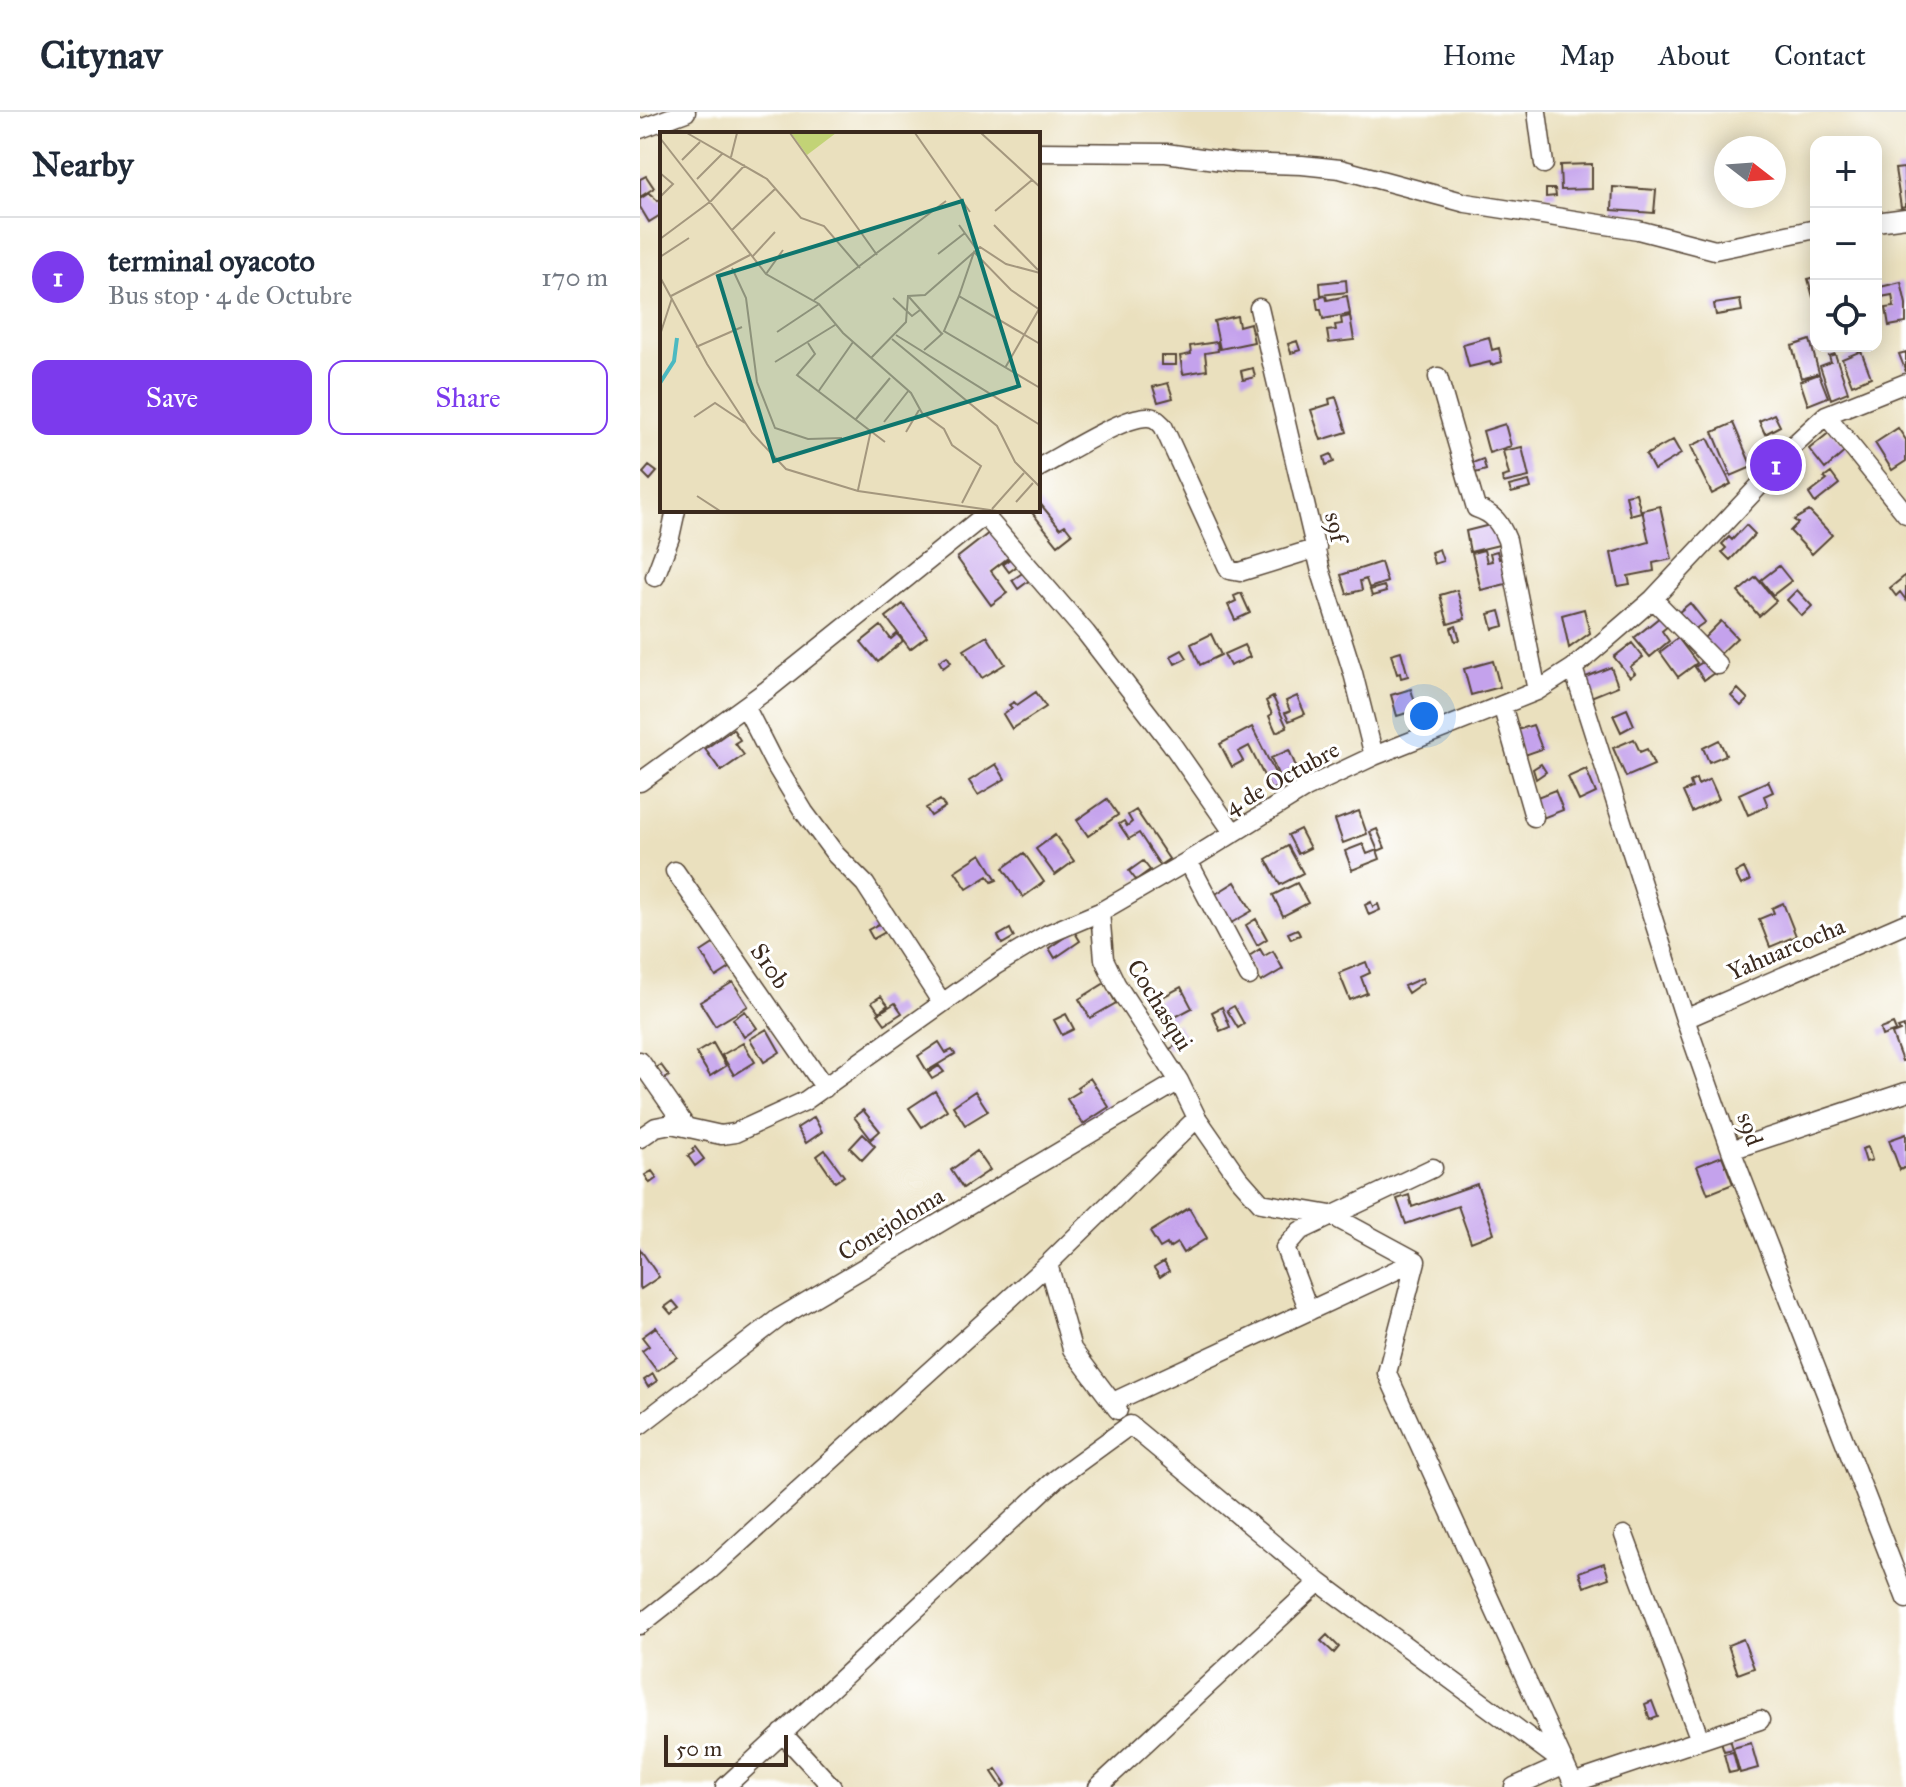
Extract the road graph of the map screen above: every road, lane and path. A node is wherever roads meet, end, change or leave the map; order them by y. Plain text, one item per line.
1 (686, 112) edge
2 (1537, 112) edge
3 (640, 129) edge
4 (1040, 152) edge
5 (1544, 164) dead end
6 (1906, 218) edge
7 (1882, 221) edge
8 (1810, 230) edge
9 (1259, 308) dead end
10 (1438, 377) dead end
11 (1906, 383) edge
12 (1826, 415) junction
13 (1040, 467) edge
14 (676, 512) edge
15 (988, 513) edge
16 (1906, 514) edge
17 (1317, 548) junction
18 (655, 577) dead end
19 (1653, 599) junction
20 (1718, 665) dead end
21 (1573, 668) junction
22 (1537, 691) junction
23 (1502, 705) junction
24 (745, 706) junction
25 (1374, 756) junction
26 (643, 775) edge
27 (1534, 817) dead end
28 (1233, 832) junction
29 (1188, 861) junction
30 (675, 871) dead end
31 (1100, 912) junction
32 (1906, 923) edge
33 (1249, 976) dead end
34 (942, 1003) junction
35 (1685, 1019) junction
36 (640, 1061) edge
37 (1179, 1081) junction
38 (825, 1088) junction
39 (1906, 1092) edge
40 (1197, 1118) junction
41 (686, 1127) junction
42 (640, 1138) edge
43 (1731, 1150) junction
44 (1433, 1168) dead end
45 (1331, 1215) junction
46 (1416, 1261) junction
47 (1048, 1264) junction
48 (1309, 1311) junction
49 (1113, 1402) junction
50 (640, 1425) edge
51 (1130, 1425) junction
52 (1624, 1535) dead end
53 (1319, 1582) junction
54 (1906, 1599) edge
55 (640, 1625) edge
56 (1760, 1720) dead end
57 (782, 1733) junction
58 (1700, 1740) junction
59 (1565, 1764) junction
60 (1574, 1785) edge
61 (725, 1787) edge
62 (832, 1787) edge
63 (1098, 1787) edge
64 (1514, 1787) edge

1 - 3 street
2 - 5 street
4 - 8 street
6 - 7 street
9 - 17 street, s9f
10 - 22 street
11 - 12 street, 4 de Octubre
12 - 16 street
12 - 19 street, 4 de Octubre
13 - 17 street
14 - 18 street
15 - 24 street
15 - 28 street
17 - 25 street, s9f
19 - 20 street
19 - 21 street, 4 de Octubre
21 - 22 street, 4 de Octubre
21 - 35 street, s9d
22 - 23 street, 4 de Octubre
23 - 25 street, 4 de Octubre
23 - 27 street
24 - 26 street
24 - 34 street
25 - 28 street, 4 de Octubre
28 - 29 street, 4 de Octubre
29 - 31 street, 4 de Octubre
29 - 33 street
30 - 38 street, S10b
31 - 34 street, 4 de Octubre
31 - 37 street, Cochasqui
32 - 35 street, Yahuarcocha
34 - 38 street, 4 de Octubre
35 - 43 street, s9d
36 - 41 street
37 - 40 street, Cochasqui
37 - 50 street, Conejoloma
38 - 41 street, 4 de Octubre
39 - 43 street
40 - 45 street, Cochasqui
40 - 47 street
41 - 42 street, 4 de Octubre
43 - 54 street, s9d
44 - 45 street
45 - 46 street, Cochasqui
45 - 48 street
46 - 48 street
46 - 59 street
47 - 49 street
47 - 55 street
48 - 49 street
49 - 51 street
51 - 53 street
51 - 57 street
52 - 58 street
53 - 59 street
53 - 63 street
56 - 58 street
57 - 61 street
57 - 62 street
58 - 60 street
59 - 60 street
59 - 64 street

